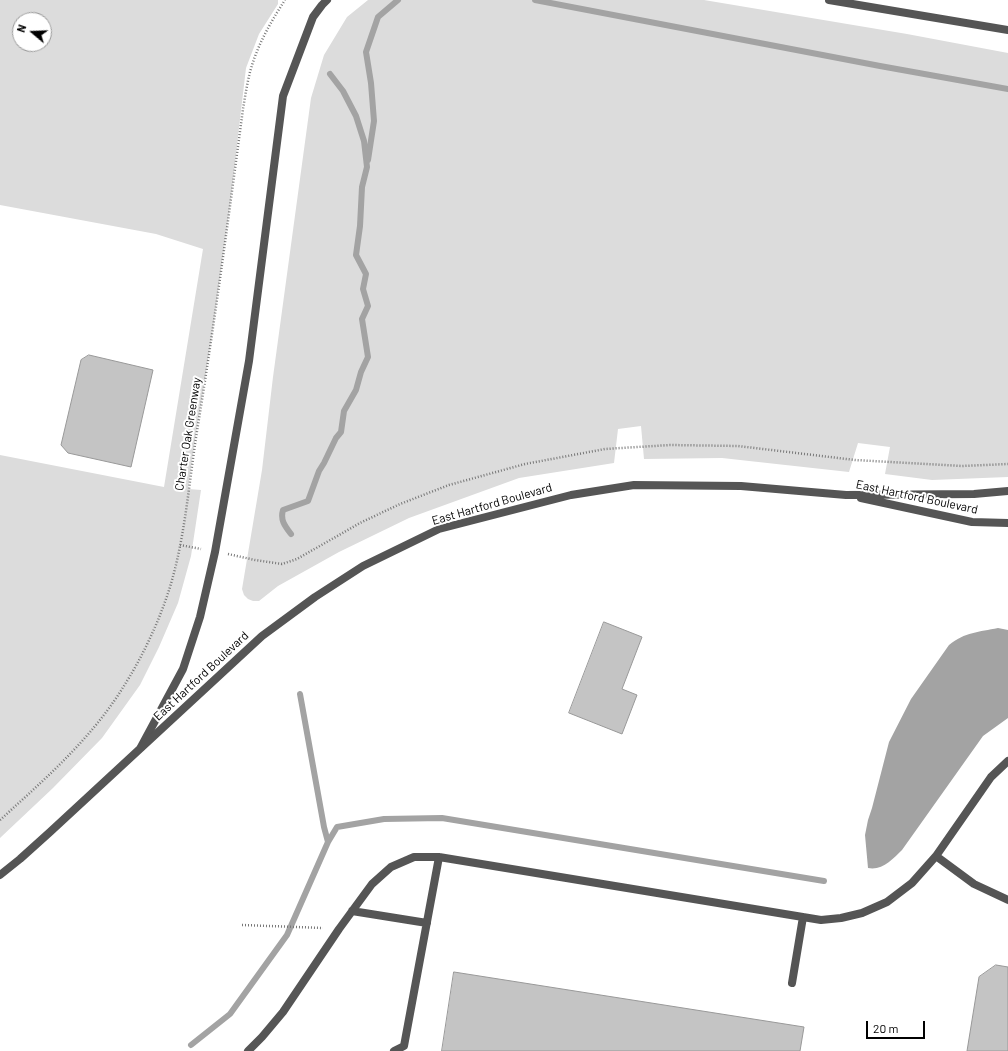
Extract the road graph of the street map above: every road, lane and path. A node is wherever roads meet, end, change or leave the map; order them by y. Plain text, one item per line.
1 (285, 0) edge
2 (829, 0) edge
3 (323, 2) edge
4 (1008, 30) edge
5 (1008, 491) edge
6 (846, 495) junction
7 (1008, 523) edge
8 (140, 749) junction
9 (1008, 761) edge
10 (0, 820) edge
11 (936, 856) junction
12 (439, 857) junction
13 (0, 875) edge
14 (1008, 900) edge
15 (352, 911) junction
16 (803, 917) junction
17 (427, 922) junction
18 (242, 924) dead end
19 (328, 928) dead end
20 (792, 983) dead end
21 (248, 1051) edge
22 (394, 1051) edge

1 - 10 path, Charter Oak Greenway
2 - 4 street
3 - 8 street
5 - 6 street, East Hartford Boulevard
6 - 7 street, East Hartford Boulevard
6 - 8 street, East Hartford Boulevard
8 - 13 street, East Hartford Boulevard
9 - 11 street
11 - 14 street
11 - 16 street
12 - 15 street
12 - 16 street
12 - 17 street
15 - 17 street
15 - 21 street
16 - 20 street
17 - 22 street
18 - 19 path

